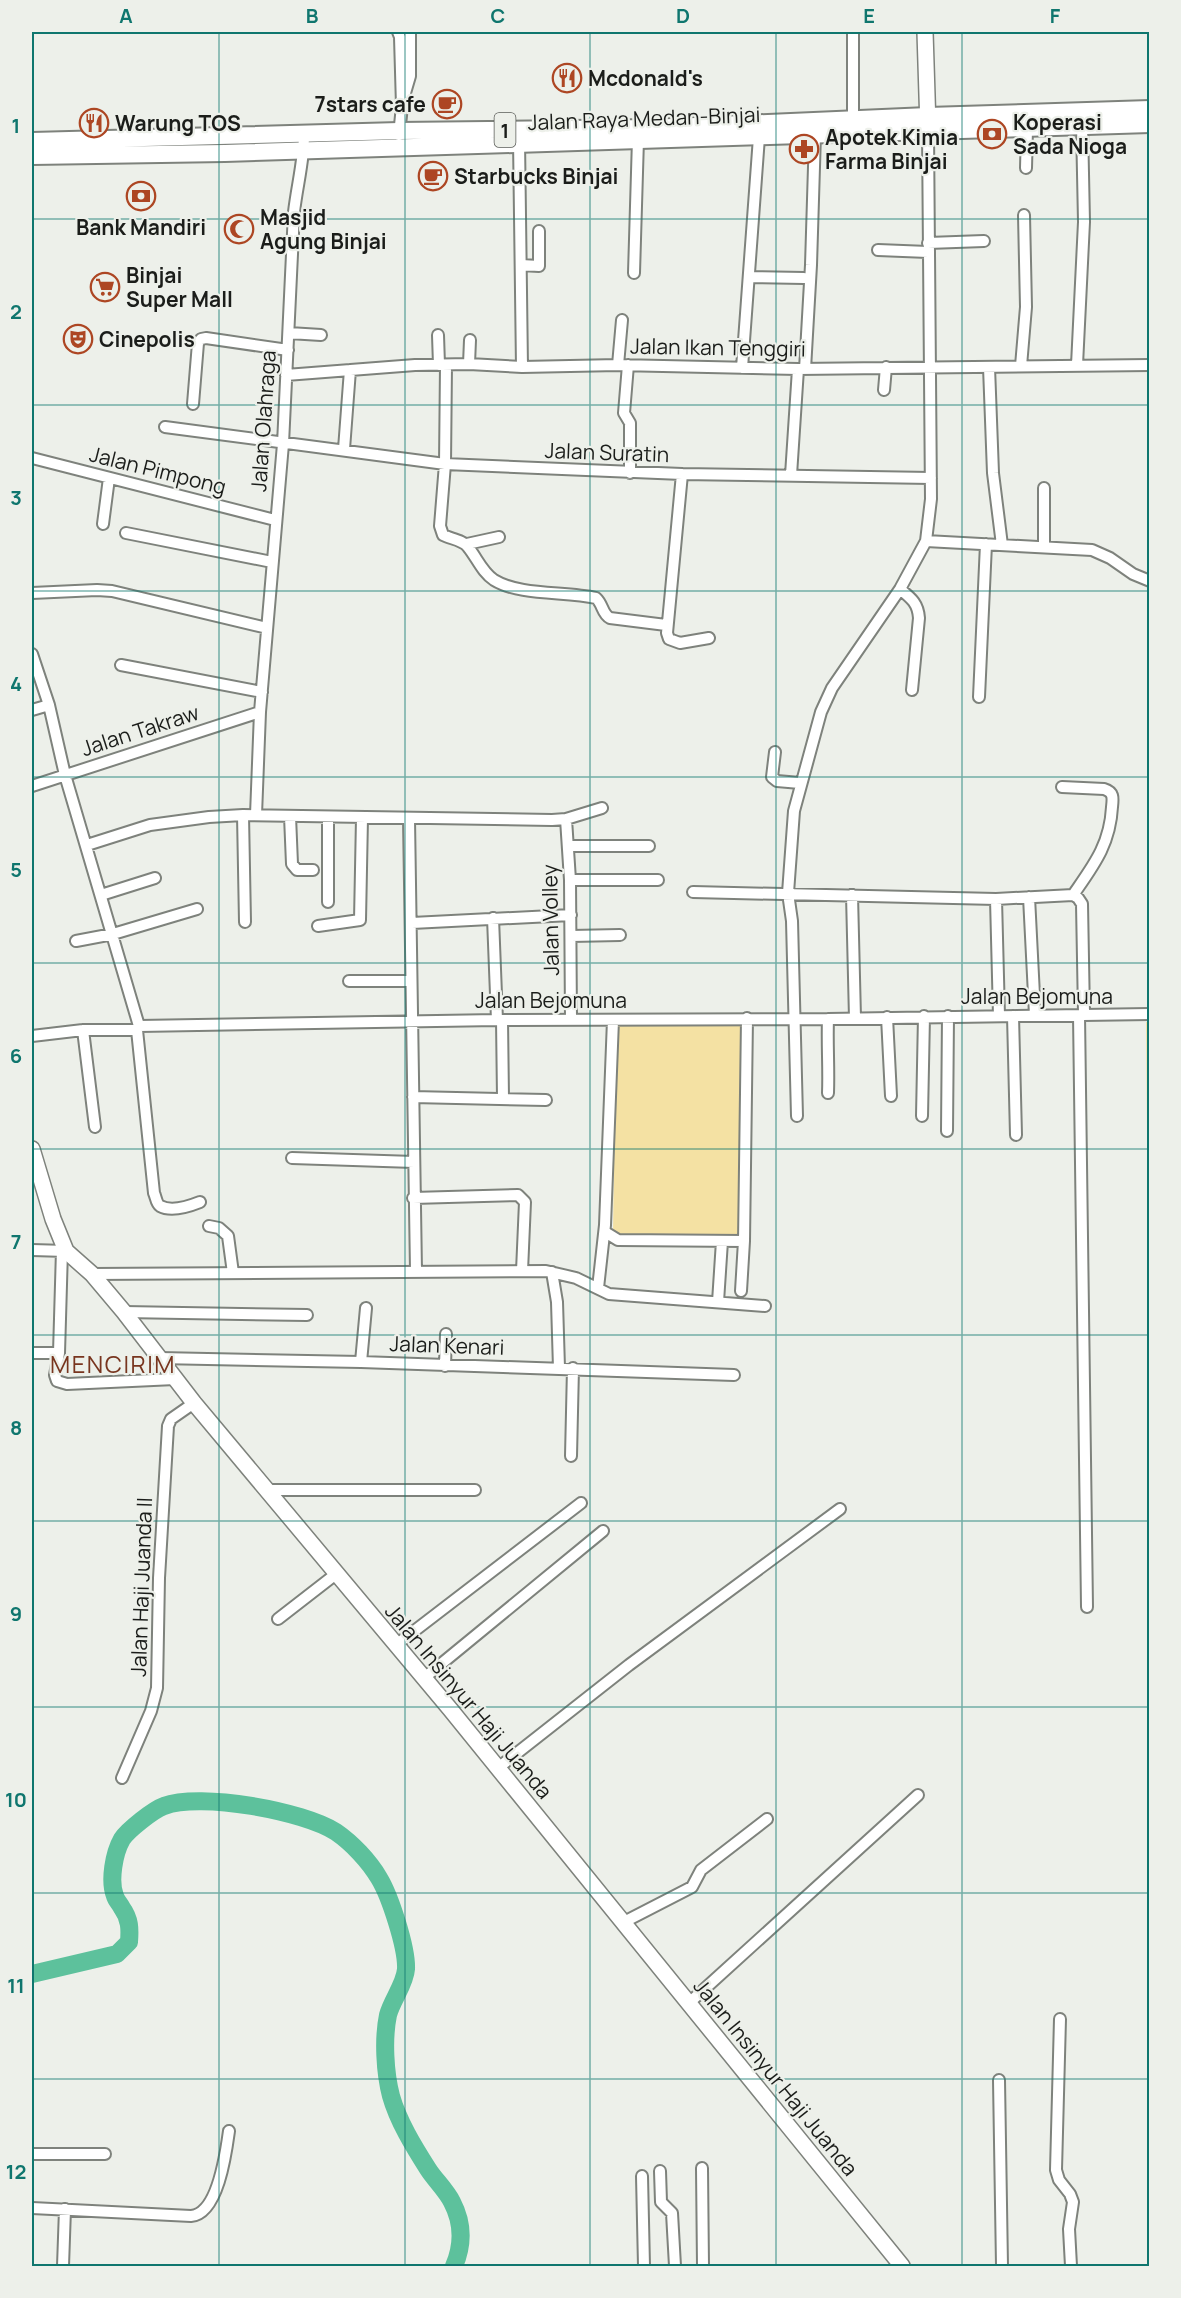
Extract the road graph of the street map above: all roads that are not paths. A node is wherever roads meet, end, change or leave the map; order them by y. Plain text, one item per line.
1 (398, 32) edge
2 (410, 32) edge
3 (925, 32) edge
4 (854, 33) dead end
5 (402, 106) junction
6 (1149, 109) edge
7 (853, 119) junction
8 (928, 123) junction
9 (1149, 124) edge
10 (1082, 125) junction
11 (1027, 129) junction
12 (816, 134) junction
13 (520, 137) junction
14 (759, 137) junction
15 (399, 139) junction
16 (638, 140) junction
17 (32, 141) edge
18 (304, 142) junction
19 (82, 148) junction
20 (32, 156) edge
21 (1026, 168) dead end
22 (1024, 215) dead end
23 (539, 231) dead end
24 (984, 242) dead end
25 (928, 247) junction
26 (878, 250) dead end
27 (521, 265) junction
28 (634, 273) dead end
29 (749, 277) junction
30 (804, 278) dead end
31 (622, 320) dead end
32 (289, 333) junction
33 (438, 335) dead end
34 (321, 336) dead end
35 (470, 340) dead end
36 (288, 350) junction
37 (469, 364) junction
38 (443, 365) junction
39 (623, 365) junction
40 (1077, 365) junction
41 (1149, 365) edge
42 (1021, 366) junction
43 (522, 367) junction
44 (886, 367) junction
45 (930, 367) junction
46 (989, 367) junction
47 (742, 368) junction
48 (801, 369) junction
49 (350, 370) junction
50 (286, 375) junction
51 (884, 390) dead end
52 (193, 404) dead end
53 (165, 427) dead end
54 (283, 444) junction
55 (344, 449) junction
56 (32, 458) edge
57 (445, 464) junction
58 (630, 473) junction
59 (682, 474) junction
60 (792, 475) junction
61 (109, 478) junction
62 (931, 478) junction
63 (1044, 488) dead end
64 (275, 520) junction
65 (103, 524) dead end
66 (126, 533) dead end
67 (500, 537) dead end
68 (926, 541) junction
69 (467, 544) junction
70 (986, 544) junction
71 (1002, 545) junction
72 (1044, 546) junction
73 (272, 562) junction
74 (1149, 581) edge
75 (900, 589) junction
76 (32, 593) edge
77 (666, 625) junction
78 (267, 628) junction
79 (709, 638) dead end
80 (32, 654) edge
81 (121, 664) dead end
82 (912, 690) dead end
83 (262, 692) junction
84 (979, 697) dead end
85 (49, 705) junction
86 (32, 710) edge
87 (260, 712) junction
88 (775, 752) dead end
89 (65, 775) junction
90 (800, 783) junction
91 (32, 786) edge
92 (1062, 787) dead end
93 (602, 808) dead end
94 (243, 815) junction
95 (256, 815) junction
96 (290, 816) junction
97 (328, 818) junction
98 (362, 818) junction
99 (409, 819) junction
100 (566, 819) junction
101 (87, 845) junction
102 (568, 846) junction
103 (649, 846) dead end
104 (313, 870) dead end
105 (155, 878) dead end
106 (570, 880) junction
107 (658, 880) dead end
108 (693, 892) dead end
109 (788, 893) junction
110 (101, 895) junction
111 (852, 895) junction
112 (1073, 896) junction
113 (1029, 897) junction
114 (996, 899) junction
115 (328, 902) dead end
116 (197, 909) dead end
117 (571, 915) junction
118 (493, 918) junction
119 (245, 922) dead end
120 (412, 923) junction
121 (318, 926) dead end
122 (113, 934) junction
123 (620, 935) dead end
124 (571, 936) junction
125 (76, 941) dead end
126 (349, 981) dead end
127 (411, 981) junction
128 (1148, 1014) edge
129 (1035, 1015) junction
130 (1082, 1015) junction
131 (924, 1016) junction
132 (948, 1016) junction
133 (999, 1016) junction
134 (1013, 1016) junction
135 (887, 1017) junction
136 (747, 1018) junction
137 (796, 1018) junction
138 (855, 1018) junction
139 (828, 1019) junction
140 (500, 1020) junction
141 (571, 1020) junction
142 (613, 1020) junction
143 (411, 1022) junction
144 (138, 1028) junction
145 (83, 1030) junction
146 (32, 1036) edge
147 (828, 1093) dead end
148 (891, 1096) dead end
149 (413, 1097) junction
150 (503, 1098) junction
151 (546, 1100) dead end
152 (797, 1116) dead end
153 (922, 1116) dead end
154 (95, 1127) dead end
155 (947, 1131) dead end
156 (1016, 1135) dead end
157 (32, 1149) edge
158 (292, 1158) dead end
159 (414, 1162) junction
160 (413, 1198) junction
161 (200, 1202) dead end
162 (209, 1226) dead end
163 (605, 1232) junction
164 (722, 1241) junction
165 (744, 1241) junction
166 (32, 1250) edge
167 (64, 1251) junction
168 (416, 1271) junction
169 (522, 1271) junction
170 (552, 1272) junction
171 (232, 1273) junction
172 (92, 1274) junction
173 (598, 1288) junction
174 (741, 1291) dead end
175 (718, 1302) junction
176 (765, 1306) dead end
177 (366, 1308) dead end
178 (124, 1312) junction
179 (307, 1315) dead end
180 (446, 1334) dead end
181 (32, 1353) edge
182 (59, 1353) junction
183 (159, 1358) junction
184 (361, 1362) junction
185 (446, 1366) junction
186 (559, 1368) junction
187 (573, 1368) junction
188 (734, 1374) dead end
189 (175, 1379) junction
190 (194, 1403) junction
191 (572, 1456) dead end
192 (266, 1490) junction
193 (475, 1490) dead end
194 (581, 1503) dead end
195 (840, 1509) dead end
196 (603, 1531) dead end
197 (336, 1574) junction
198 (1087, 1606) dead end
199 (278, 1619) dead end
200 (396, 1645) junction
201 (424, 1678) junction
202 (498, 1768) junction
203 (122, 1778) dead end
204 (918, 1795) dead end
205 (767, 1820) dead end
206 (624, 1922) junction
207 (689, 2003) junction
208 (1059, 2019) dead end
209 (999, 2080) dead end
210 (229, 2131) dead end
211 (32, 2154) edge
212 (105, 2154) dead end
213 (702, 2168) dead end
214 (660, 2171) dead end
215 (642, 2176) dead end
216 (32, 2208) edge
217 (65, 2209) junction
218 (63, 2266) edge
219 (644, 2266) edge
220 (675, 2266) edge
221 (704, 2266) edge
222 (902, 2266) edge
223 (1002, 2266) edge
224 (1071, 2266) edge

1 - 5 street
2 - 5 street
3 - 8 street
4 - 7 street
5 - 15 street
6 - 8 main road, Jalan Raya Medan-Binjai / 1
7 - 8 main road, Jalan Raya Medan-Binjai / 1
7 - 13 main road, Jalan Raya Medan-Binjai / 1
8 - 11 main road, Jalan Raya Medan-Binjai / 1
8 - 12 main road, Jalan Raya Medan-Binjai / 1
8 - 25 street
9 - 10 main road, Jalan Raya Medan-Binjai / 1
10 - 11 main road, Jalan Raya Medan-Binjai / 1
10 - 40 street
11 - 21 street
12 - 14 main road, Jalan Raya Medan-Binjai / 1
12 - 48 street
13 - 15 main road, Jalan Raya Medan-Binjai / 1
13 - 16 main road, Jalan Raya Medan-Binjai / 1
13 - 27 street
14 - 16 main road, Jalan Raya Medan-Binjai / 1
14 - 29 street
15 - 18 main road, Jalan Raya Medan-Binjai / 1
16 - 28 street
17 - 19 main road, Jalan Raya Medan-Binjai / 1
18 - 19 main road, Jalan Raya Medan-Binjai / 1
18 - 32 street, Jalan Olahraga
19 - 20 main road, Jalan Raya Medan-Binjai / 1
22 - 42 street
23 - 27 street
24 - 25 street
25 - 26 street
25 - 45 street
27 - 43 street
29 - 30 street
29 - 47 street
31 - 39 street
32 - 34 street
32 - 36 street, Jalan Olahraga
33 - 38 street
35 - 37 street
36 - 50 street, Jalan Olahraga
36 - 52 street
37 - 38 street, Jalan Ikan Tenggiri
37 - 43 street, Jalan Ikan Tenggiri
38 - 49 street, Jalan Ikan Tenggiri
38 - 57 street
39 - 43 street, Jalan Ikan Tenggiri
39 - 47 street, Jalan Ikan Tenggiri
39 - 58 street
40 - 41 street, Jalan Ikan Tenggiri
40 - 42 street, Jalan Ikan Tenggiri
42 - 46 street, Jalan Ikan Tenggiri
44 - 45 street, Jalan Ikan Tenggiri
44 - 48 street, Jalan Ikan Tenggiri
44 - 51 street
45 - 46 street, Jalan Ikan Tenggiri
45 - 62 street
46 - 71 street
47 - 48 street, Jalan Ikan Tenggiri
48 - 60 street
49 - 50 street, Jalan Ikan Tenggiri
49 - 55 street
50 - 54 street, Jalan Olahraga
53 - 54 street, Jalan Pimpong
54 - 55 street, Jalan Suratin
54 - 64 street, Jalan Olahraga
55 - 57 street, Jalan Suratin
56 - 61 street, Jalan Pimpong
57 - 58 street, Jalan Suratin
57 - 69 street
58 - 59 street, Jalan Suratin
59 - 60 street, Jalan Suratin
59 - 77 street
60 - 62 street, Jalan Suratin
61 - 64 street, Jalan Pimpong
61 - 65 street
62 - 68 street
63 - 72 street
64 - 73 street, Jalan Olahraga
66 - 73 street
67 - 69 street
68 - 70 street
68 - 75 street
69 - 77 street
70 - 71 street
70 - 84 street
71 - 72 street
72 - 74 street
73 - 78 street, Jalan Olahraga
75 - 82 street
75 - 90 street
76 - 78 street
77 - 79 street
78 - 83 street, Jalan Olahraga
80 - 85 street
81 - 83 street
83 - 87 street, Jalan Olahraga
85 - 86 street
85 - 89 street
87 - 89 street, Jalan Takraw
87 - 95 street
88 - 90 street
89 - 91 street, Jalan Takraw
89 - 101 street
90 - 109 street
92 - 112 street
93 - 100 street
94 - 95 street
94 - 101 street
94 - 119 street
95 - 96 street
96 - 97 street
96 - 104 street
97 - 98 street
97 - 115 street
98 - 99 street
98 - 121 street
99 - 100 street
99 - 120 street
100 - 102 street, Jalan Volley
101 - 110 street
102 - 103 street
102 - 106 street, Jalan Volley
105 - 110 street
106 - 107 street
106 - 117 street, Jalan Volley
108 - 109 street
109 - 111 street
109 - 137 street
110 - 122 street
111 - 114 street
111 - 138 street
112 - 113 street
112 - 130 street
113 - 114 street
113 - 129 street
114 - 133 street
116 - 122 street
117 - 118 street
117 - 124 street, Jalan Volley
118 - 120 street
118 - 140 street
120 - 127 street
122 - 125 street
122 - 144 street
123 - 124 street
124 - 141 street, Jalan Volley
126 - 127 street
127 - 143 street
128 - 130 street, Jalan Bejomuna
129 - 130 street, Jalan Bejomuna
129 - 134 street, Jalan Bejomuna
130 - 198 street
131 - 132 street, Jalan Bejomuna
131 - 135 street, Jalan Bejomuna
131 - 153 street
132 - 133 street, Jalan Bejomuna
132 - 155 street
133 - 134 street, Jalan Bejomuna
134 - 156 street
135 - 138 street, Jalan Bejomuna
135 - 148 street
136 - 137 street, Jalan Bejomuna
136 - 142 street, Jalan Bejomuna
136 - 165 street
137 - 139 street, Jalan Bejomuna
137 - 152 street
138 - 139 street, Jalan Bejomuna
139 - 147 street
140 - 141 street, Jalan Bejomuna
140 - 143 street, Jalan Bejomuna
140 - 150 street
141 - 142 street, Jalan Bejomuna
142 - 163 street
143 - 144 street, Jalan Bejomuna
143 - 149 street
144 - 145 street, Jalan Bejomuna
144 - 161 street
145 - 146 street, Jalan Bejomuna
145 - 154 street
149 - 150 street
149 - 159 street
150 - 151 street
157 - 167 street, Jalan Insinyur Haji Juanda
158 - 159 street
159 - 160 street
160 - 168 street
160 - 169 street
162 - 171 street
163 - 164 street
163 - 173 street
164 - 165 street
164 - 175 street
165 - 174 street
166 - 167 street
167 - 172 street, Jalan Insinyur Haji Juanda
167 - 182 street
168 - 169 street
168 - 171 street
169 - 170 street
170 - 173 street
170 - 186 street
171 - 172 street
172 - 178 street, Jalan Insinyur Haji Juanda
173 - 175 street
175 - 176 street
177 - 184 street
178 - 179 street
178 - 183 street, Jalan Insinyur Haji Juanda
180 - 185 street
181 - 182 street
182 - 189 street
183 - 184 street, Jalan Kenari
183 - 189 street, Jalan Insinyur Haji Juanda
184 - 185 street, Jalan Kenari
185 - 186 street, Jalan Kenari
186 - 187 street, Jalan Kenari
187 - 188 street, Jalan Kenari
187 - 191 street
189 - 190 street, Jalan Insinyur Haji Juanda
190 - 192 street, Jalan Insinyur Haji Juanda
190 - 203 street, Jalan Haji Juanda II
192 - 193 street
192 - 197 street, Jalan Insinyur Haji Juanda
194 - 200 street
195 - 202 street
196 - 201 street
197 - 199 street
197 - 200 street, Jalan Insinyur Haji Juanda
200 - 201 street, Jalan Insinyur Haji Juanda
201 - 202 street, Jalan Insinyur Haji Juanda
202 - 206 street, Jalan Insinyur Haji Juanda
204 - 207 street
205 - 206 street
206 - 207 street, Jalan Insinyur Haji Juanda
207 - 222 street, Jalan Insinyur Haji Juanda
208 - 224 street
209 - 223 street
210 - 217 street
211 - 212 street
213 - 221 street
214 - 220 street
215 - 219 street
216 - 217 street
217 - 218 street

